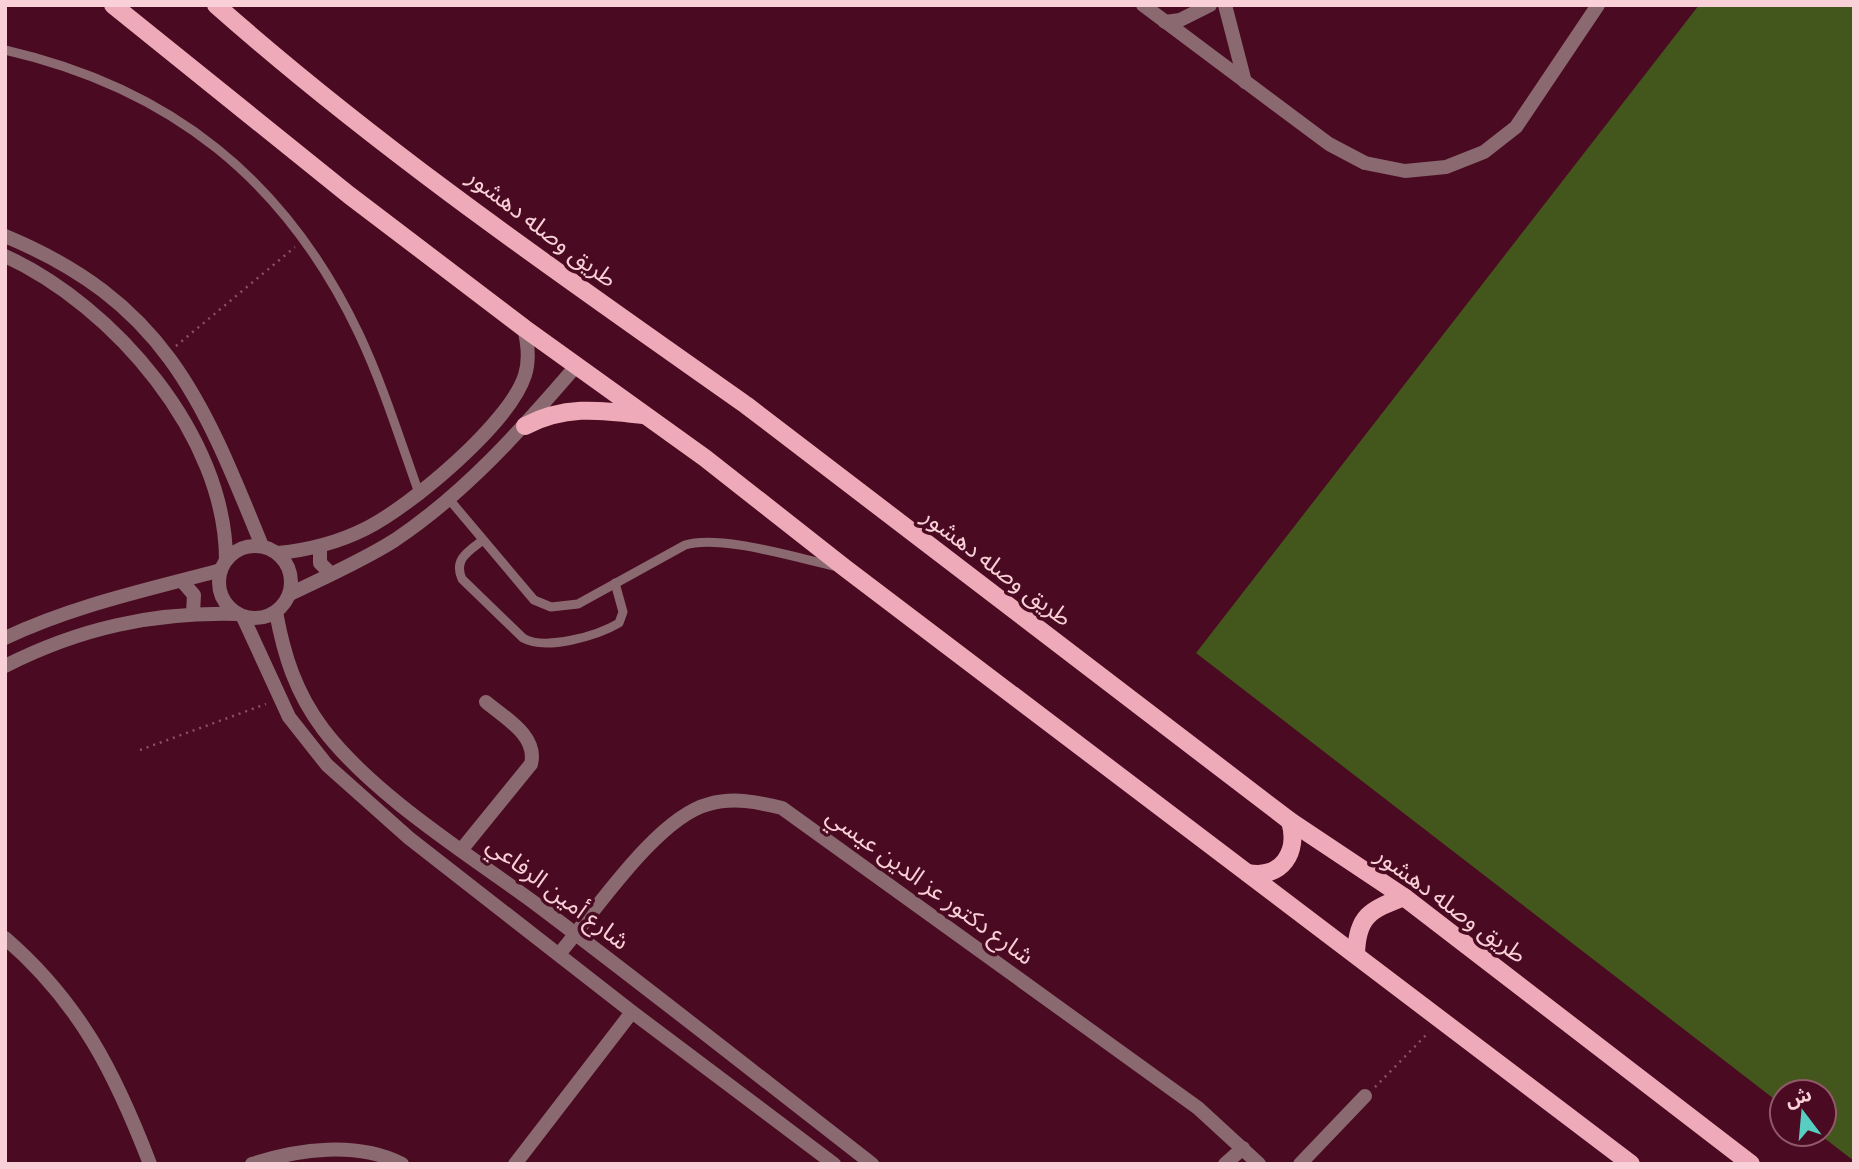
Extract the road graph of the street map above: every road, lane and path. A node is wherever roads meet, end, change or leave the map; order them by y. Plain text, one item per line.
1 (113, 5) edge
2 (215, 5) edge
3 (1143, 5) edge
4 (1210, 5) edge
5 (1225, 5) edge
6 (1598, 5) edge
7 (1165, 22) junction
8 (5, 50) edge
9 (1245, 82) junction
10 (5, 236) edge
11 (302, 241) junction
12 (5, 256) edge
13 (524, 328) junction
14 (167, 354) junction
15 (576, 366) junction
16 (648, 416) junction
17 (524, 426) junction
18 (482, 436) junction
19 (499, 452) junction
20 (419, 493) junction
21 (448, 498) junction
22 (483, 540) junction
23 (262, 546) junction
24 (320, 546) junction
25 (278, 553) junction
26 (223, 565) junction
27 (845, 568) junction
28 (331, 575) junction
29 (182, 581) junction
30 (615, 583) junction
31 (290, 594) junction
32 (276, 612) junction
33 (193, 613) junction
34 (240, 615) junction
35 (5, 638) edge
36 (5, 666) edge
37 (279, 699) junction
38 (486, 702) dead end
39 (140, 750) dead end
40 (1290, 821) junction
41 (462, 849) junction
42 (1248, 873) junction
43 (1404, 897) junction
44 (576, 934) junction
45 (5, 938) edge
46 (559, 954) junction
47 (1356, 954) junction
48 (632, 1012) junction
49 (1441, 1020) junction
50 (1365, 1097) joint
51 (1243, 1148) junction
52 (150, 1164) edge
53 (252, 1164) edge
54 (402, 1164) edge
55 (515, 1164) edge
56 (834, 1164) edge
57 (872, 1164) edge
58 (1225, 1164) edge
59 (1259, 1164) edge
60 (1300, 1164) edge
61 (1631, 1164) edge
62 (1752, 1164) edge

1 - 13 main road
2 - 40 main road, طريق وصله دهشور
3 - 7 street
4 - 7 street
5 - 9 street
6 - 9 street
7 - 9 street
8 - 11 lane
10 - 14 street
11 - 14 path
11 - 20 lane
12 - 26 street
13 - 15 main road
13 - 18 street
14 - 23 street
15 - 16 main road
15 - 17 street
16 - 17 main road
16 - 27 main road
17 - 19 street
18 - 19 street
18 - 20 street
19 - 21 street
20 - 24 street
21 - 22 lane
21 - 28 street
22 - 30 lane
22 - 30 lane
23 - 25 street
23 - 26 street
24 - 25 street
24 - 28 street
25 - 31 street
26 - 29 street
26 - 34 street
27 - 30 lane
27 - 42 main road
28 - 31 street
29 - 33 street
29 - 35 street
31 - 32 street
32 - 34 street
32 - 41 street, شارع أمين الرفاعي
33 - 34 street
33 - 36 street
34 - 37 street, شارع أمين الرفاعي
37 - 39 path
37 - 46 street, شارع أمين الرفاعي
38 - 41 street
40 - 42 main road
40 - 43 main road, طريق وصله دهشور
41 - 44 street, شارع أمين الرفاعي
42 - 47 main road
43 - 47 main road
43 - 62 main road, طريق وصله دهشور
44 - 46 street, شارع دكتور عز الدين عيسي
44 - 51 street, شارع دكتور عز الدين عيسي
44 - 57 street, شارع أمين الرفاعي
45 - 52 street
46 - 48 street, شارع أمين الرفاعي
47 - 49 main road
48 - 55 street
48 - 56 street, شارع أمين الرفاعي
49 - 50 path
49 - 61 main road
50 - 60 street
51 - 58 street
51 - 59 street, شارع دكتور عز الدين عيسي
53 - 54 street

